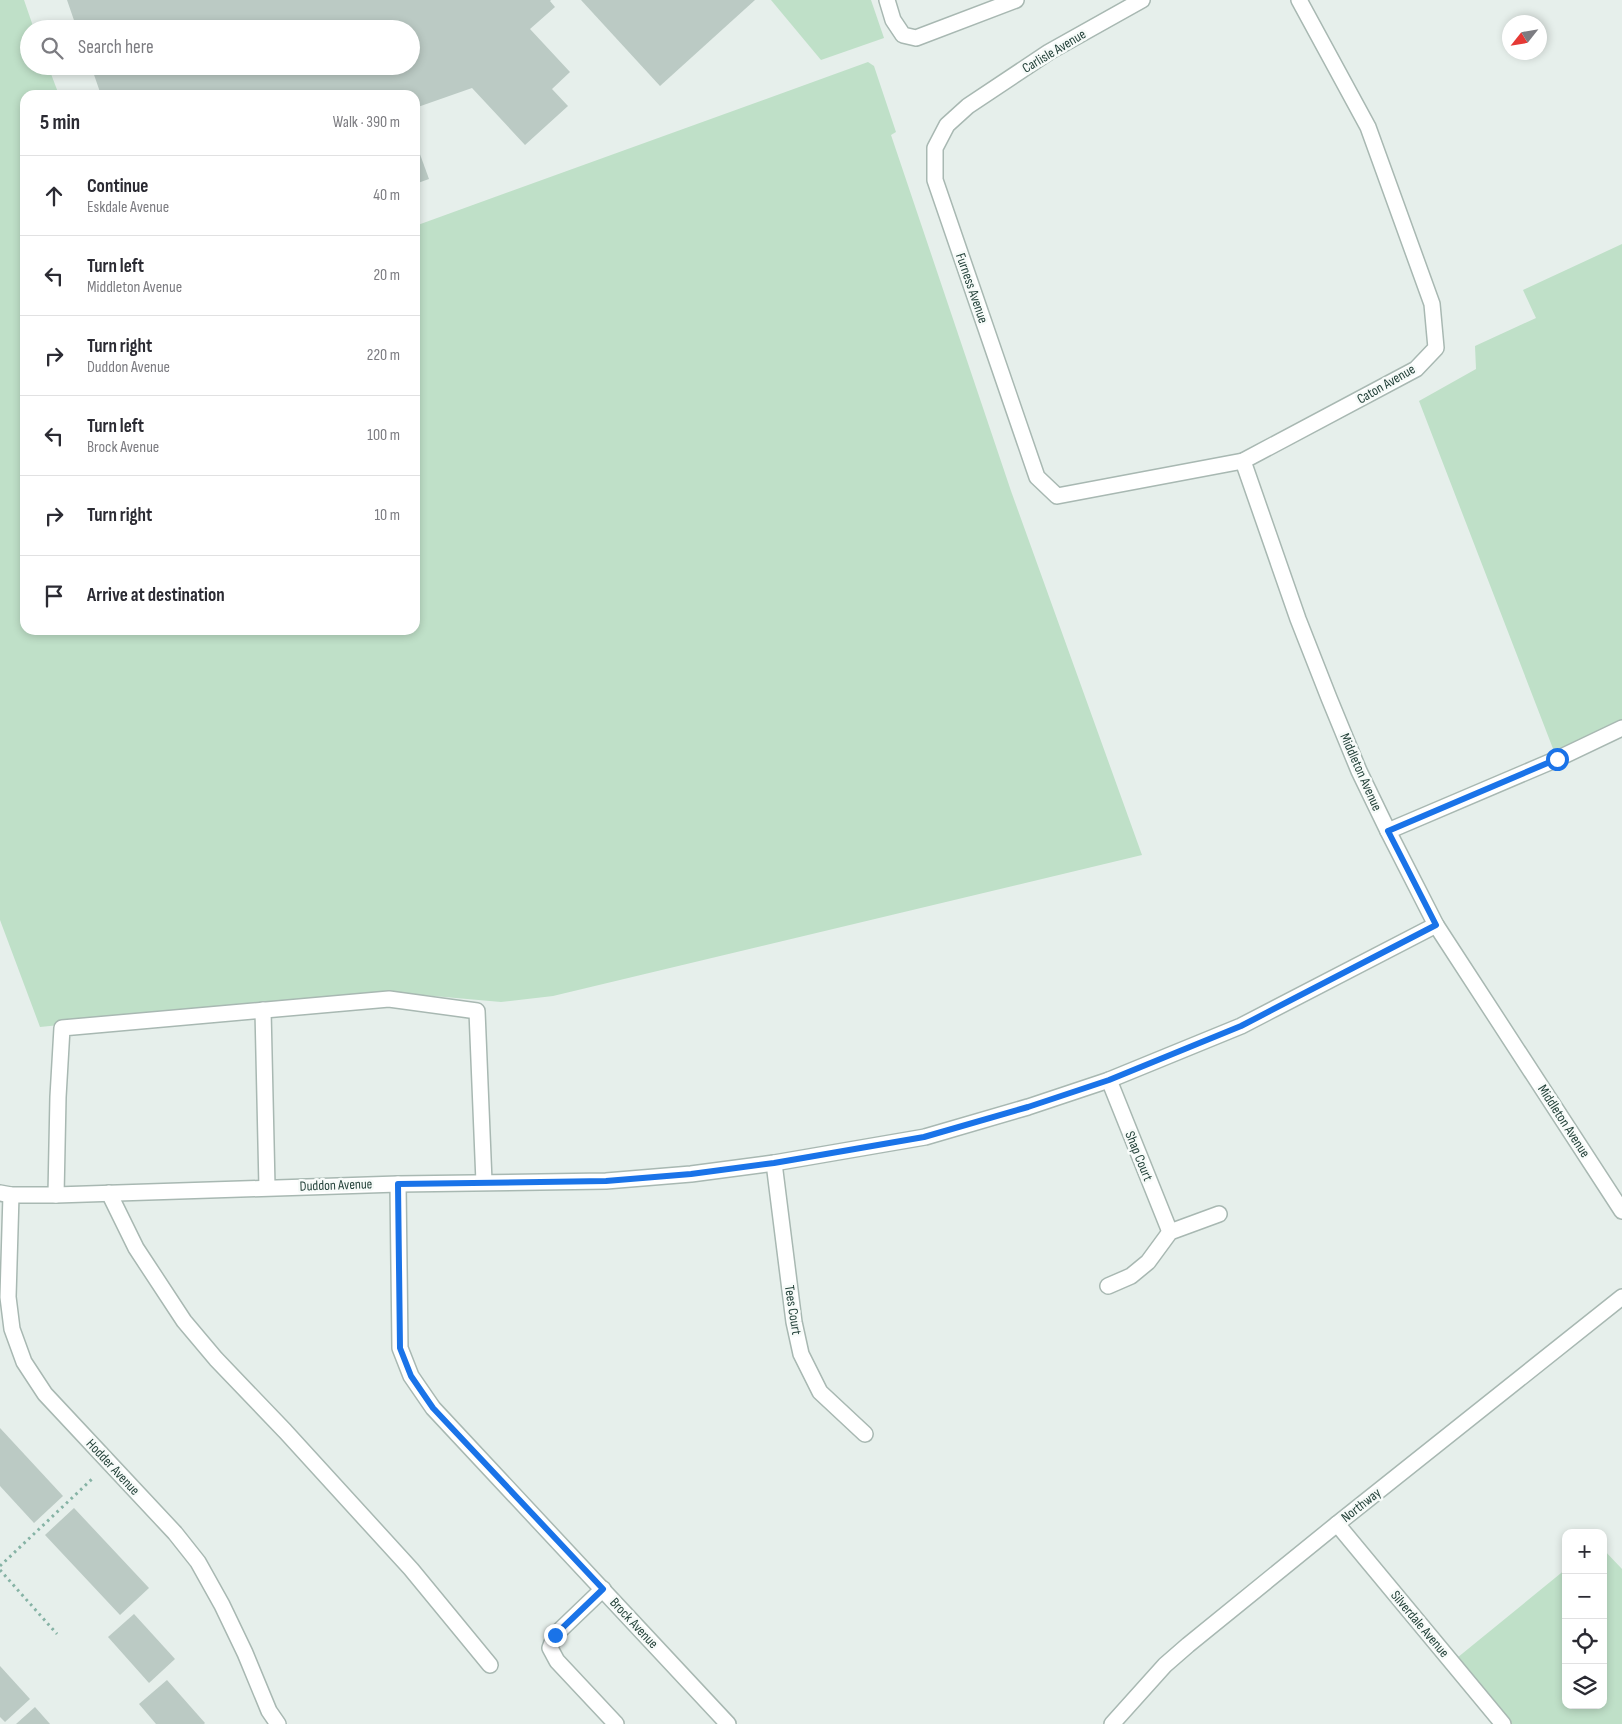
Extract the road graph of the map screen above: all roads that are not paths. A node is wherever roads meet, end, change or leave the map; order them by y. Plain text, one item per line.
1 (886, 0) edge
2 (1016, 0) edge
3 (1142, 0) edge
4 (1299, 0) edge
5 (968, 106) joint
6 (1243, 461) junction
7 (1037, 477) joint
8 (1622, 728) edge
9 (1388, 831) junction
10 (1436, 925) junction
11 (263, 1010) junction
12 (1109, 1080) junction
13 (774, 1163) junction
14 (484, 1182) junction
15 (398, 1184) junction
16 (266, 1187) junction
17 (110, 1193) junction
18 (6, 1194) edge
19 (56, 1195) junction
20 (1622, 1211) edge
21 (1219, 1214) dead end
22 (1170, 1232) junction
23 (1108, 1286) dead end
24 (1622, 1298) edge
25 (865, 1434) dead end
26 (1337, 1524) junction
27 (603, 1589) junction
28 (490, 1665) dead end
29 (724, 1723) edge
30 (278, 1724) edge
31 (616, 1724) edge
32 (1112, 1724) edge
33 (1503, 1724) edge

1 - 2 street
3 - 5 street, Carlisle Avenue
4 - 6 street, Caton Avenue
5 - 7 street, Furness Avenue
6 - 7 street, Caton Avenue
6 - 9 street, Middleton Avenue
8 - 9 street
9 - 10 street, Middleton Avenue
10 - 12 street, Duddon Avenue
10 - 20 street, Middleton Avenue
11 - 14 street
11 - 16 street
11 - 19 street
12 - 13 street, Duddon Avenue
12 - 22 street, Shap Court
13 - 14 street, Duddon Avenue
13 - 25 street, Tees Court
14 - 15 street, Duddon Avenue
15 - 16 street, Duddon Avenue
15 - 27 street, Brock Avenue
16 - 17 street, Duddon Avenue
17 - 19 street, Duddon Avenue
17 - 28 street
18 - 19 street, Duddon Avenue
18 - 30 street, Hodder Avenue
21 - 22 street
22 - 23 street
24 - 26 street, Northway
26 - 32 street, Northway
26 - 33 street, Silverdale Avenue
27 - 29 street, Brock Avenue
27 - 31 street

